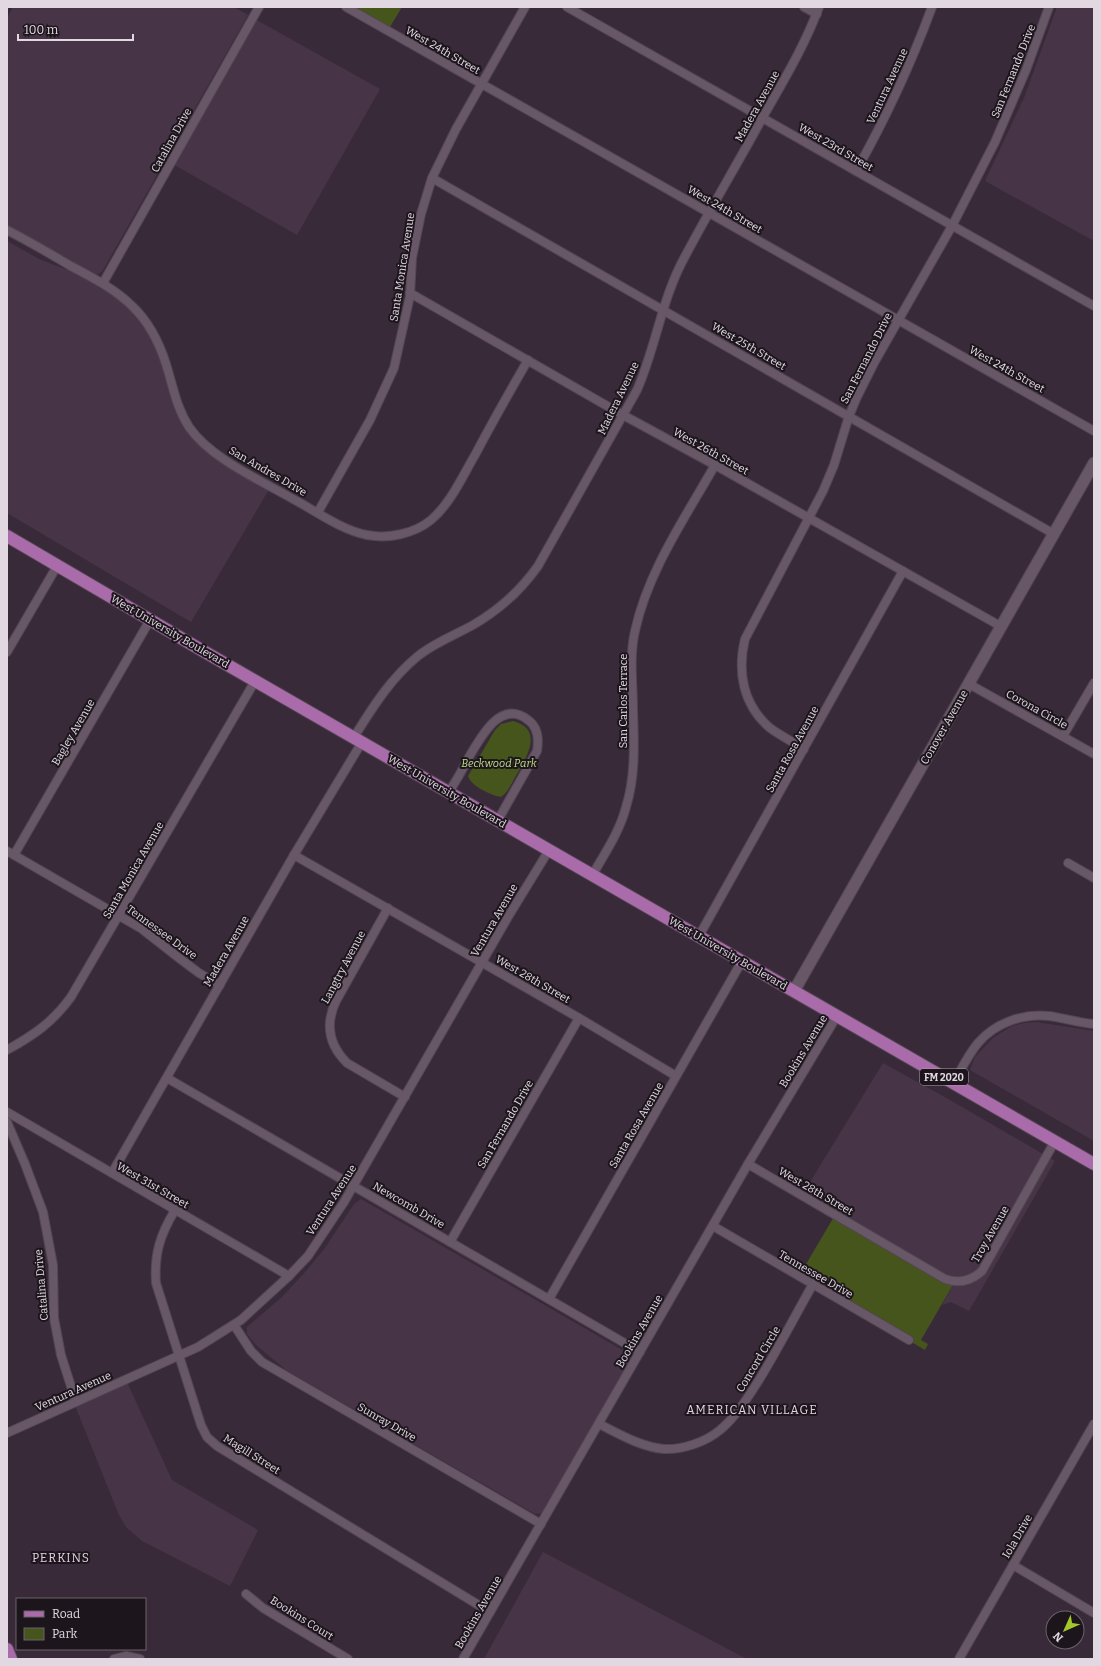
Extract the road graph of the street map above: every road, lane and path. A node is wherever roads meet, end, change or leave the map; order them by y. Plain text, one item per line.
1 (259, 7) edge
2 (346, 7) edge
3 (525, 7) edge
4 (567, 7) edge
5 (804, 7) edge
6 (932, 7) edge
7 (1049, 7) edge
8 (818, 10) edge
9 (481, 84) junction
10 (763, 118) junction
11 (856, 171) junction
12 (432, 178) junction
13 (709, 213) junction
14 (952, 226) junction
15 (7, 230) edge
16 (103, 283) junction
17 (410, 293) junction
18 (1094, 306) edge
19 (663, 310) junction
20 (898, 320) junction
21 (528, 360) junction
22 (623, 415) junction
23 (849, 416) junction
24 (1094, 431) edge
25 (1094, 463) edge
26 (715, 465) junction
27 (318, 512) junction
28 (809, 518) junction
29 (1054, 534) junction
30 (7, 536) edge
31 (56, 566) junction
32 (903, 571) junction
33 (150, 620) junction
34 (1002, 627) junction
35 (7, 652) edge
36 (255, 681) junction
37 (1094, 683) edge
38 (969, 684) junction
39 (1063, 736) junction
40 (358, 739) junction
41 (804, 749) junction
42 (1094, 754) edge
43 (449, 792) junction
44 (498, 820) junction
45 (549, 850) junction
46 (10, 853) edge
47 (294, 855) junction
48 (1068, 863) dead end
49 (593, 874) junction
50 (1094, 878) edge
51 (388, 908) junction
52 (119, 914) junction
53 (699, 936) junction
54 (742, 961) junction
55 (482, 963) junction
56 (220, 985) junction
57 (794, 990) junction
58 (837, 1016) junction
59 (579, 1018) junction
60 (1094, 1024) edge
61 (7, 1050) edge
62 (676, 1076) junction
63 (167, 1078) junction
64 (954, 1082) junction
65 (405, 1097) junction
66 (7, 1112) edge
67 (7, 1122) edge
68 (1055, 1141) junction
69 (748, 1164) junction
70 (1094, 1164) edge
71 (112, 1174) junction
72 (354, 1186) junction
73 (175, 1210) junction
74 (712, 1226) junction
75 (872, 1236) joint
76 (450, 1242) junction
77 (289, 1276) junction
78 (813, 1284) junction
79 (549, 1299) junction
80 (234, 1325) junction
81 (909, 1340) dead end
82 (640, 1352) junction
83 (179, 1356) junction
84 (76, 1402) junction
85 (599, 1424) junction
86 (1094, 1424) edge
87 (7, 1433) edge
88 (541, 1524) junction
89 (1013, 1565) junction
90 (246, 1594) dead end
91 (490, 1612) junction
92 (1094, 1613) edge
93 (7, 1650) edge
94 (11, 1659) edge
95 (114, 1659) edge
96 (140, 1659) edge
97 (348, 1659) edge
98 (463, 1659) edge
99 (959, 1659) edge

1 - 16 street, Catalina Drive
2 - 9 street, West 24th Street
3 - 9 street, Santa Monica Avenue
4 - 10 street, West 23rd Street
5 - 8 street
6 - 11 street, Ventura Avenue
7 - 14 street, San Fernando Drive
8 - 10 street, Madera Avenue
9 - 12 street, Santa Monica Avenue
9 - 13 street, West 24th Street
10 - 11 street, West 23rd Street
10 - 13 street, Madera Avenue
11 - 14 street, West 23rd Street
12 - 17 street, Santa Monica Avenue
12 - 19 street, West 25th Street
13 - 19 street, Madera Avenue
13 - 20 street, West 24th Street
14 - 18 street, West 23rd Street
14 - 20 street, San Fernando Drive
15 - 16 street, San Andres Drive
16 - 27 street, San Andres Drive
17 - 21 street, West 26th Street
17 - 27 street, Santa Monica Avenue
19 - 22 street, Madera Avenue
19 - 23 street, West 25th Street
20 - 23 street, San Fernando Drive
20 - 24 street, West 24th Street
21 - 22 street, West 26th Street
21 - 27 street, San Andres Drive
22 - 26 street, West 26th Street
22 - 40 street, Madera Avenue
23 - 28 street, San Fernando Drive
23 - 29 street, West 25th Street
25 - 29 street, Conover Avenue
26 - 28 street, West 26th Street
26 - 49 street, San Carlos Terrace
28 - 32 street, West 26th Street
28 - 41 street, San Fernando Drive
29 - 34 street, Conover Avenue
30 - 31 main road, West University Boulevard
31 - 33 main road, West University Boulevard
31 - 35 street
32 - 34 street, West 26th Street
32 - 41 street, Santa Rosa Avenue
33 - 36 main road, West University Boulevard
33 - 46 street, Bagley Avenue
34 - 38 street, Conover Avenue
36 - 40 main road, West University Boulevard
36 - 52 street, Santa Monica Avenue
37 - 39 street
38 - 39 street, Corona Circle
38 - 57 street, Conover Avenue
39 - 42 street, Corona Circle
40 - 43 main road, West University Boulevard
40 - 47 street, Madera Avenue
41 - 53 street, Santa Rosa Avenue
43 - 44 main road, West University Boulevard
43 - 44 street
44 - 45 main road, West University Boulevard
45 - 49 main road, West University Boulevard
45 - 55 street, Ventura Avenue
46 - 52 street, Tennessee Drive
47 - 51 street, West 28th Street
47 - 56 street, Madera Avenue
48 - 50 street
49 - 53 main road, West University Boulevard
51 - 55 street, West 28th Street
51 - 65 street, Langtry Avenue
52 - 56 street, Tennessee Drive
52 - 61 street, Santa Monica Avenue
53 - 54 main road, West University Boulevard
54 - 57 main road, West University Boulevard
54 - 62 street, Santa Rosa Avenue
55 - 59 street, West 28th Street
55 - 65 street, Ventura Avenue
56 - 63 street, Madera Avenue
57 - 58 main road, West University Boulevard / FM 2020
58 - 64 main road, West University Boulevard / FM 2020
58 - 69 street, Bookins Avenue
59 - 62 street, West 28th Street
59 - 76 street, San Fernando Drive
60 - 64 street
62 - 79 street, Santa Rosa Avenue
63 - 71 street, Madera Avenue
63 - 72 street, Newcomb Drive
64 - 68 main road, West University Boulevard / FM 2020
65 - 72 street, Ventura Avenue
66 - 71 street, West 31st Street
67 - 84 street, Catalina Drive
68 - 70 main road, West University Boulevard / FM 2020
68 - 75 street, Troy Avenue
69 - 74 street, Bookins Avenue
69 - 75 street, West 28th Street
71 - 73 street, West 31st Street
72 - 76 street, Newcomb Drive
72 - 77 street, Ventura Avenue
73 - 77 street, West 31st Street
73 - 83 street, Magill Street
74 - 78 street, Tennessee Drive
74 - 82 street, Bookins Avenue
76 - 79 street, Newcomb Drive
77 - 80 street, Ventura Avenue
78 - 81 street, Tennessee Drive
78 - 85 street, Concord Circle
79 - 82 street, Newcomb Drive
80 - 83 street, Ventura Avenue
80 - 88 street, Sunray Drive
82 - 85 street, Bookins Avenue
83 - 84 street, Ventura Avenue
83 - 91 street, Magill Street
84 - 87 street, Ventura Avenue
85 - 88 street, Bookins Avenue
86 - 89 street, Iola Drive
88 - 91 street, Bookins Avenue
89 - 92 street
89 - 99 street, Iola Drive
90 - 97 street, Bookins Court
91 - 98 street, Bookins Avenue
93 - 94 main road
95 - 96 street

